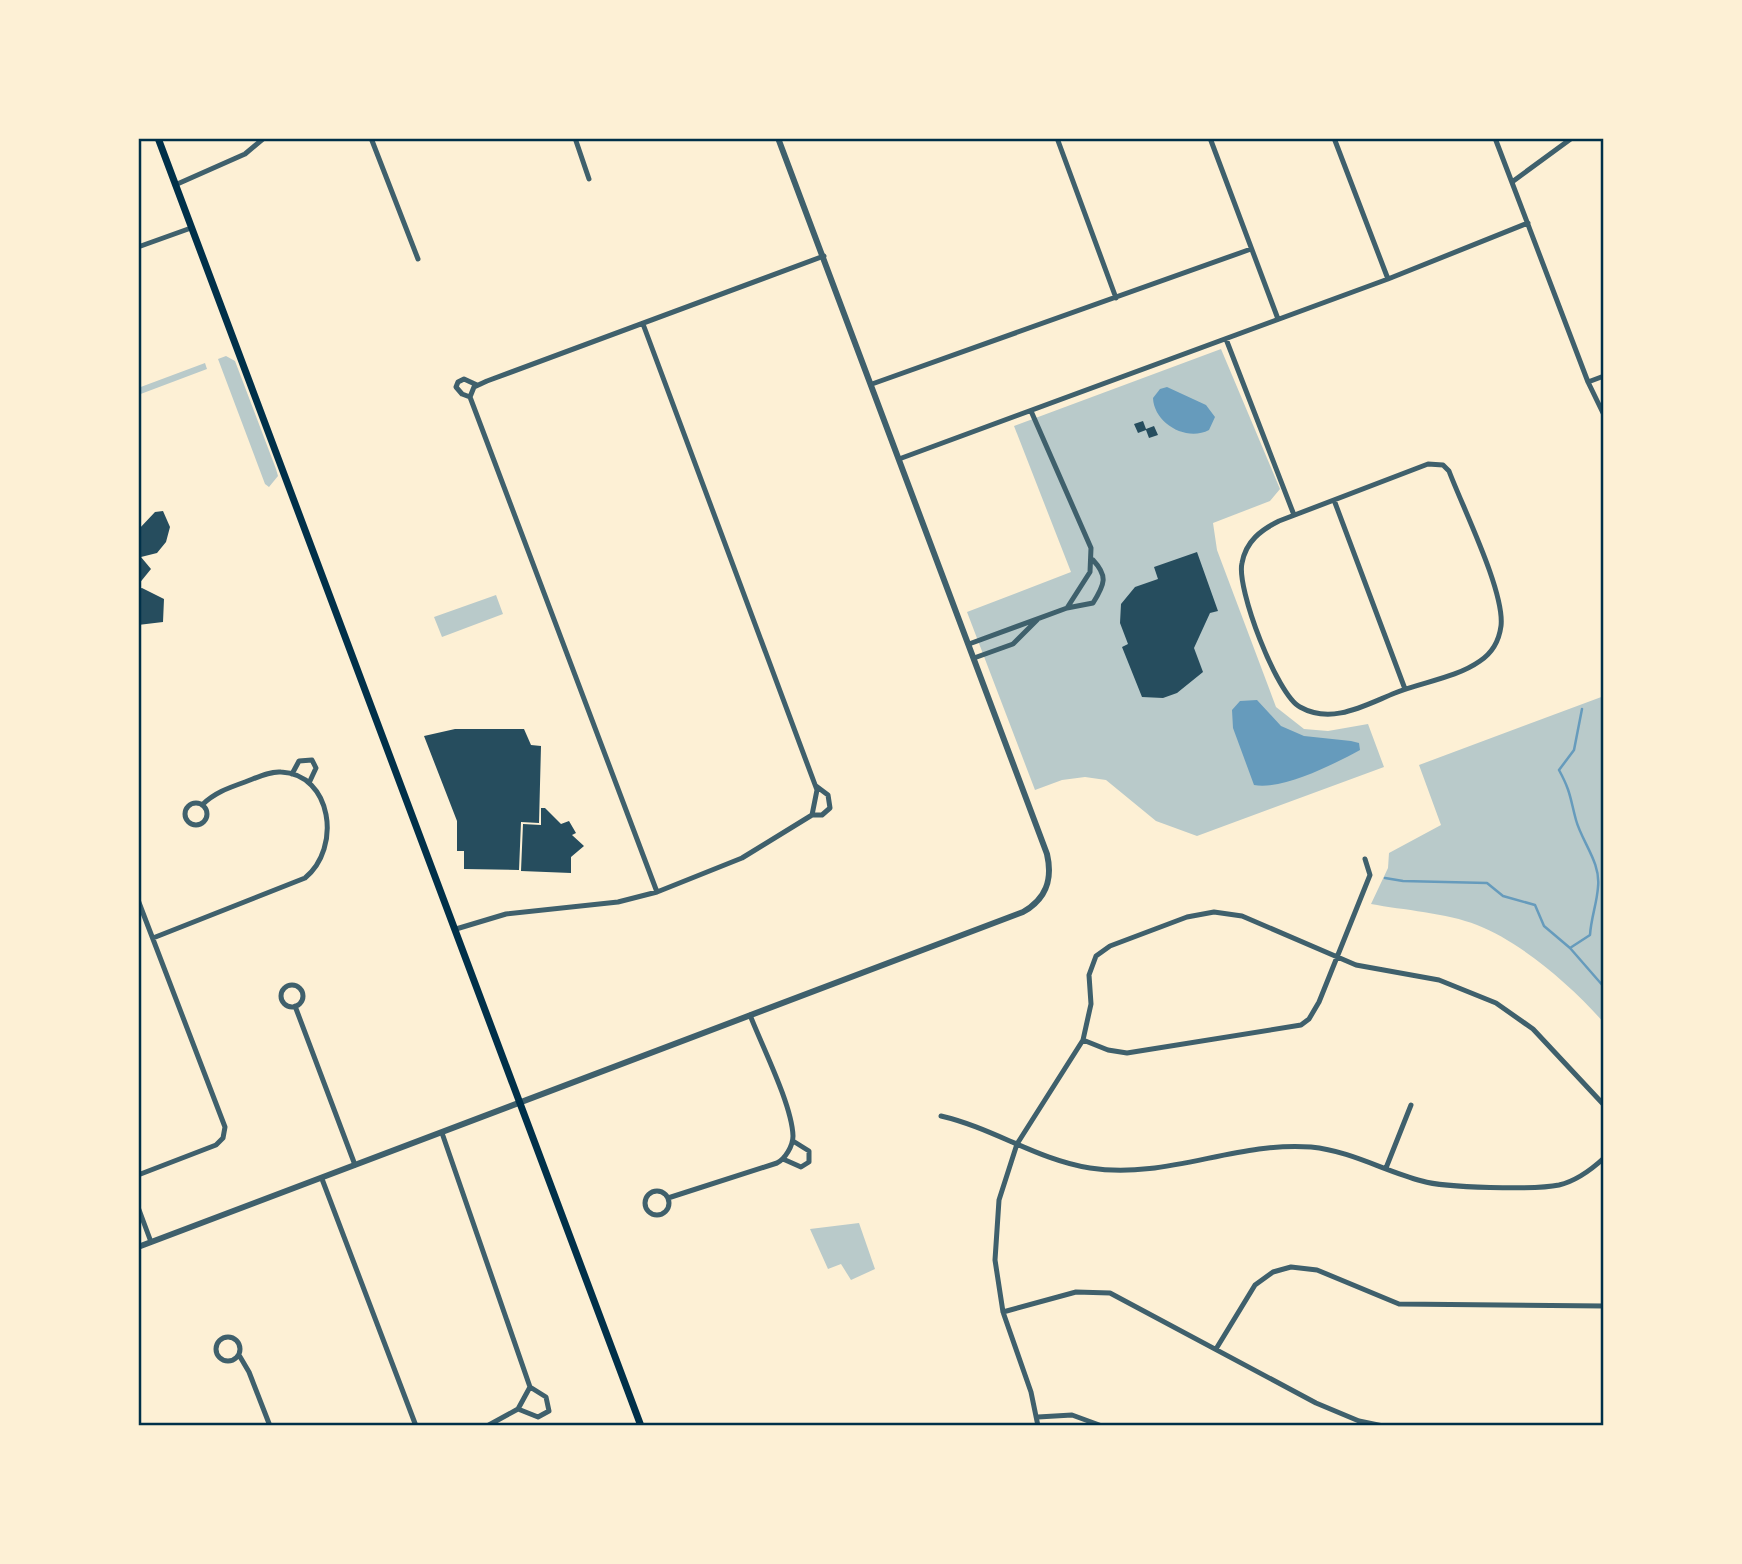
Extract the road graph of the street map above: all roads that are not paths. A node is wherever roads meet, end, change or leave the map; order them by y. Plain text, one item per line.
1 (158, 138) edge
2 (264, 138) edge
3 (371, 138) edge
4 (575, 138) edge
5 (778, 138) edge
6 (1057, 138) edge
7 (1210, 138) edge
8 (1335, 138) edge
9 (1495, 138) edge
10 (1572, 138) edge
11 (589, 179) dead end
12 (1512, 182) junction
13 (175, 185) junction
14 (1528, 223) junction
15 (191, 228) junction
16 (138, 247) edge
17 (1251, 249) junction
18 (824, 256) junction
19 (418, 259) dead end
20 (1388, 279) junction
21 (1116, 298) junction
22 (1278, 319) junction
23 (643, 324) junction
24 (1226, 339) junction
25 (1604, 376) edge
26 (1587, 382) junction
27 (872, 384) junction
28 (477, 385) junction
29 (470, 397) junction
30 (1031, 411) junction
31 (1604, 415) edge
32 (899, 459) junction
33 (1334, 500) junction
34 (1294, 515) junction
35 (1092, 559) junction
36 (1067, 608) junction
37 (1040, 618) junction
38 (969, 644) junction
39 (974, 658) junction
40 (1405, 689) junction
41 (292, 774) junction
42 (309, 783) junction
43 (816, 786) junction
44 (202, 805) junction
45 (812, 816) junction
46 (1365, 859) dead end
47 (657, 892) junction
48 (138, 900) edge
49 (456, 929) junction
50 (153, 938) junction
51 (1335, 958) junction
52 (295, 1006) junction
53 (750, 1015) junction
54 (1083, 1040) junction
55 (518, 1102) junction
56 (1411, 1105) dead end
57 (1604, 1105) edge
58 (941, 1116) dead end
59 (442, 1133) junction
60 (793, 1141) junction
61 (1017, 1144) junction
62 (1604, 1158) edge
63 (783, 1159) junction
64 (355, 1165) junction
65 (1386, 1168) junction
66 (138, 1175) edge
67 (321, 1179) junction
68 (668, 1198) junction
69 (138, 1207) edge
70 (151, 1242) junction
71 (138, 1247) edge
72 (1604, 1306) edge
73 (1003, 1312) junction
74 (1216, 1349) junction
75 (239, 1354) junction
76 (530, 1387) junction
77 (518, 1409) junction
78 (1038, 1417) junction
79 (270, 1426) edge
80 (416, 1426) edge
81 (487, 1426) edge
82 (641, 1426) edge
83 (1038, 1426) edge
84 (1101, 1426) edge
85 (1383, 1426) edge

1 - 13 main road
2 - 13 street
3 - 19 street
4 - 11 street
5 - 18 street
6 - 21 street
7 - 17 street
8 - 20 street
9 - 12 street
10 - 12 street
12 - 14 street
13 - 15 main road
14 - 20 street
14 - 26 street
15 - 16 street
15 - 49 main road
17 - 21 street
17 - 22 street
18 - 23 street
18 - 27 street
20 - 22 street
21 - 27 street
22 - 24 street
23 - 28 street
23 - 43 street
24 - 30 street
24 - 34 street
25 - 26 street
26 - 31 street
27 - 32 street
28 - 29 street
28 - 29 street
29 - 47 street
30 - 32 street
30 - 35 street
32 - 38 street
33 - 34 street
33 - 40 street
33 - 40 street
34 - 40 street
35 - 36 street
35 - 36 street
36 - 37 street
37 - 38 street
37 - 39 street
38 - 39 street
39 - 53 street
41 - 42 street
41 - 42 street
41 - 44 street
42 - 50 street
43 - 45 street
43 - 45 street
44 - 44 street
45 - 47 street
46 - 51 street
47 - 49 street
48 - 50 street
49 - 55 main road
50 - 66 street
51 - 54 street
51 - 54 street
51 - 57 street
52 - 52 street
52 - 64 street
53 - 55 street
53 - 60 street
54 - 61 street
55 - 59 street
55 - 82 main road
56 - 65 street
58 - 61 street
59 - 64 street
59 - 76 street
60 - 63 street
60 - 63 street
61 - 65 street
61 - 73 street
62 - 65 street
63 - 68 street
64 - 67 street
67 - 70 street
67 - 80 street
68 - 68 street
69 - 70 street
70 - 71 street
72 - 74 street
73 - 74 street
73 - 78 street
74 - 85 street
75 - 75 street
75 - 79 street
76 - 77 street
76 - 77 street
77 - 81 street
78 - 83 street
78 - 84 street

